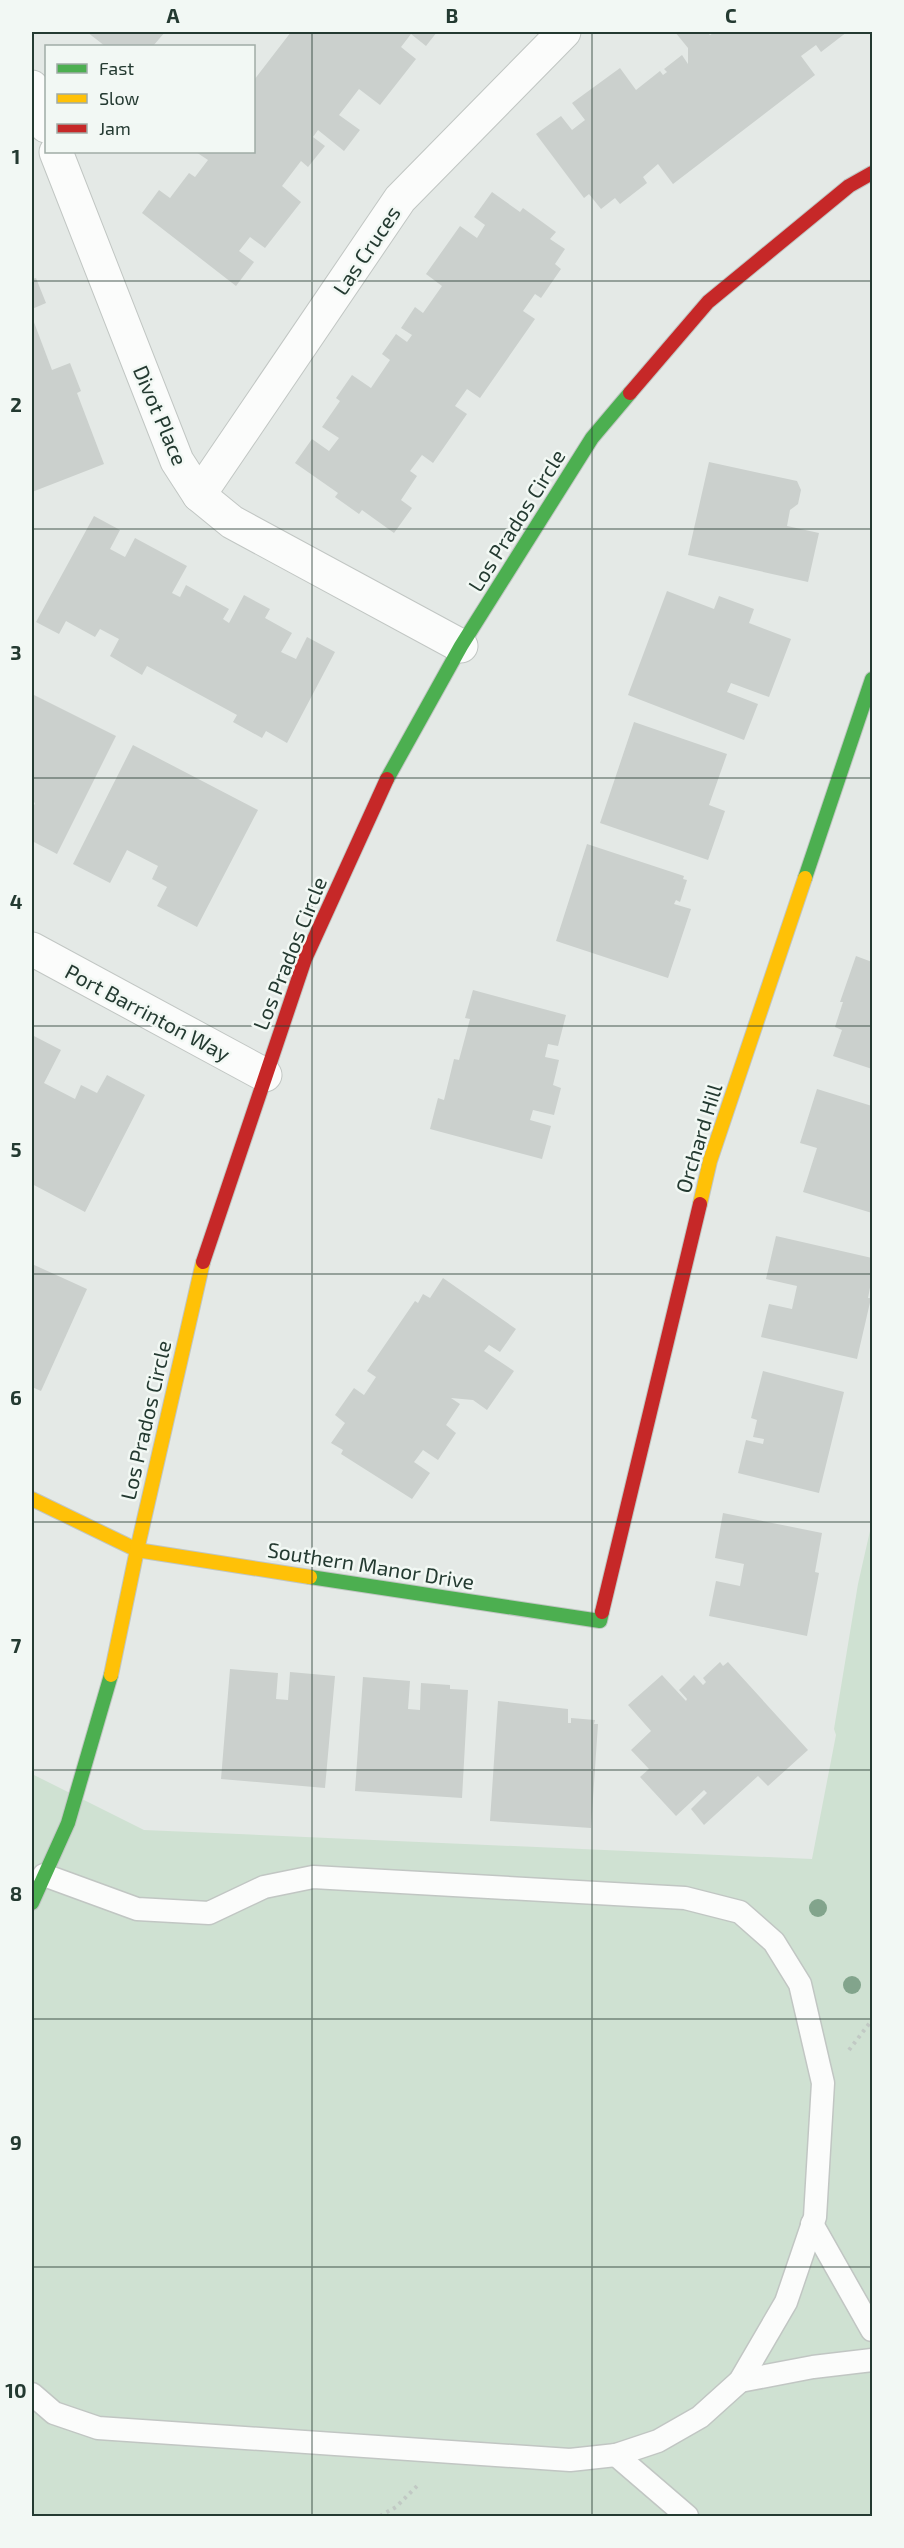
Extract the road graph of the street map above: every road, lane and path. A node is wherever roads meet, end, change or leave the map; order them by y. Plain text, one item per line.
1 (564, 32) edge
2 (32, 87) edge
3 (45, 123) edge
4 (57, 153) edge
5 (873, 173) edge
6 (199, 495) junction
7 (461, 646) junction
8 (873, 679) edge
9 (32, 949) edge
10 (265, 1075) junction
11 (32, 1499) edge
12 (136, 1550) junction
13 (600, 1621) joint
14 (44, 1875) junction
15 (32, 1903) edge
16 (812, 2224) junction
17 (873, 2330) edge
18 (873, 2360) edge
19 (740, 2381) junction
20 (32, 2394) edge
21 (433, 2450) junction
22 (616, 2455) junction
23 (380, 2517) edge
24 (687, 2517) edge

1 - 6 street, Las Cruces
2 - 3 street
4 - 6 street, Divot Place
5 - 7 street, Los Prados Circle
6 - 7 street, Divot Place
7 - 10 street, Los Prados Circle
8 - 13 street, Orchard Hill
9 - 10 street, Port Barrinton Way
10 - 12 street, Los Prados Circle
11 - 12 street, Southern Manor Drive
12 - 13 street, Southern Manor Drive
12 - 14 street, Los Prados Circle
14 - 15 street, Los Prados Circle
14 - 16 lane
16 - 17 lane
16 - 19 lane
18 - 19 lane
19 - 22 lane
20 - 21 lane
21 - 22 lane
21 - 23 path
22 - 24 lane

